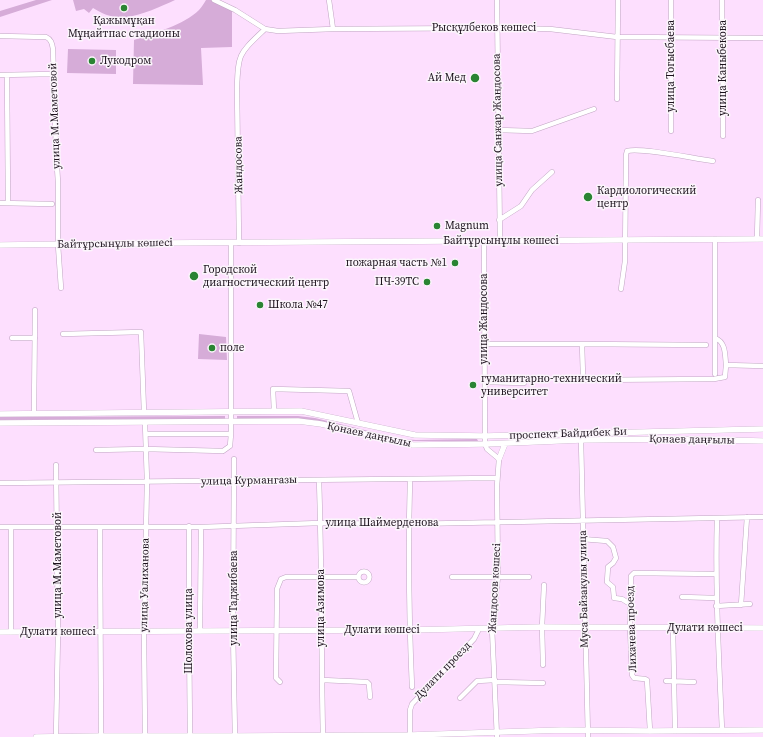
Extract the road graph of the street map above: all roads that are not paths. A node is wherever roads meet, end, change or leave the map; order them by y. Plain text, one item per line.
1 (214, 0) edge
2 (328, 0) edge
3 (497, 0) edge
4 (618, 0) edge
5 (671, 0) edge
6 (722, 0) edge
7 (496, 28) junction
8 (333, 29) junction
9 (265, 30) junction
10 (0, 36) edge
11 (617, 37) junction
12 (722, 37) junction
13 (670, 38) junction
14 (763, 38) edge
15 (53, 74) junction
16 (0, 75) edge
17 (7, 75) junction
18 (617, 99) dead end
19 (594, 109) dead end
20 (498, 130) junction
21 (671, 131) dead end
22 (723, 136) dead end
23 (713, 161) dead end
24 (552, 172) dead end
25 (758, 200) dead end
26 (0, 203) edge
27 (8, 203) junction
28 (52, 204) dead end
29 (499, 220) junction
30 (715, 239) junction
31 (760, 239) edge
32 (625, 240) junction
33 (484, 241) junction
34 (500, 241) junction
35 (231, 243) junction
36 (239, 243) junction
37 (0, 245) edge
38 (58, 245) junction
39 (61, 288) dead end
40 (622, 289) dead end
41 (35, 310) dead end
42 (63, 334) dead end
43 (12, 338) dead end
44 (35, 338) junction
45 (717, 338) junction
46 (484, 344) junction
47 (582, 344) junction
48 (706, 345) dead end
49 (726, 365) junction
50 (763, 366) edge
51 (715, 374) dead end
52 (485, 382) junction
53 (524, 383) dead end
54 (231, 411) junction
55 (274, 411) junction
56 (144, 412) junction
57 (34, 413) junction
58 (0, 414) edge
59 (232, 422) junction
60 (0, 423) edge
61 (145, 423) junction
62 (358, 423) junction
63 (763, 429) edge
64 (146, 434) junction
65 (231, 434) junction
66 (485, 436) junction
67 (492, 436) joint
68 (581, 440) junction
69 (763, 442) edge
70 (485, 444) junction
71 (505, 444) junction
72 (145, 449) junction
73 (96, 450) dead end
74 (234, 459) dead end
75 (498, 459) junction
76 (56, 465) dead end
77 (497, 478) junction
78 (319, 480) junction
79 (410, 480) junction
80 (57, 481) junction
81 (147, 481) junction
82 (234, 481) junction
83 (0, 483) edge
84 (747, 517) junction
85 (763, 517) edge
86 (717, 518) junction
87 (582, 521) junction
88 (497, 522) junction
89 (320, 523) junction
90 (409, 524) junction
91 (190, 526) junction
92 (234, 526) junction
93 (0, 527) edge
94 (11, 527) junction
95 (58, 527) junction
96 (100, 527) junction
97 (146, 527) junction
98 (201, 527) junction
99 (582, 540) junction
100 (716, 574) junction
101 (320, 577) junction
102 (358, 577) dead end
103 (452, 577) dead end
104 (498, 577) junction
105 (529, 578) dead end
106 (544, 585) dead end
107 (682, 597) dead end
108 (716, 598) junction
109 (630, 604) junction
110 (750, 604) dead end
111 (741, 605) junction
112 (716, 606) junction
113 (542, 627) junction
114 (584, 627) junction
115 (718, 627) junction
116 (492, 628) junction
117 (630, 628) junction
118 (673, 628) junction
119 (763, 628) edge
120 (479, 629) junction
121 (189, 630) junction
122 (233, 630) junction
123 (276, 630) junction
124 (320, 630) junction
125 (410, 630) junction
126 (144, 631) junction
127 (200, 631) junction
128 (0, 632) edge
129 (11, 632) junction
130 (58, 632) junction
131 (101, 632) junction
132 (543, 665) dead end
133 (322, 680) junction
134 (495, 681) junction
135 (666, 681) dead end
136 (673, 681) junction
137 (280, 682) dead end
138 (694, 682) dead end
139 (543, 684) dead end
140 (412, 687) dead end
141 (370, 697) dead end
142 (460, 698) dead end
143 (722, 730) junction
144 (763, 730) edge
145 (650, 731) junction
146 (675, 731) junction
147 (496, 734) edge
148 (587, 734) edge
149 (101, 736) edge
150 (145, 736) edge
151 (190, 736) junction
152 (323, 736) edge
153 (410, 736) edge
154 (36, 737) edge
155 (56, 737) edge
156 (235, 737) edge

1 - 9 street
2 - 8 street
3 - 7 street, улица Санжар Жандосова
4 - 11 street
5 - 13 street, улица Тогысбаева
6 - 12 street, улица Каныбекова
7 - 8 street, Рысқұлбеков көшесі
7 - 11 street, Рысқұлбеков көшесі
7 - 20 street, улица Санжар Жандосова
8 - 9 street, Рысқұлбеков көшесі
9 - 36 street, Жандосова
10 - 15 street, улица М.Маметовой
11 - 13 street, Рысқұлбеков көшесі
11 - 18 street
12 - 13 street, Рысқұлбеков көшесі
12 - 14 street, Рысқұлбеков көшесі
12 - 22 street, улица Каныбекова
13 - 21 street, улица Тогысбаева
15 - 17 street
15 - 38 street, улица М.Маметовой
16 - 17 street
17 - 27 street
19 - 20 street
20 - 29 street, улица Санжар Жандосова
23 - 32 street
24 - 29 street
25 - 31 street
26 - 27 street
27 - 28 street
29 - 34 street, улица Санжар Жандосова
30 - 31 main road, Байтұрсынұлы көшесі
30 - 32 main road, Байтұрсынұлы көшесі
30 - 45 street
32 - 34 main road, Байтұрсынұлы көшесі
32 - 40 street
33 - 34 main road, Байтұрсынұлы көшесі
33 - 36 main road, Байтұрсынұлы көшесі
33 - 46 street, улица Жандосова
35 - 36 main road, Байтұрсынұлы көшесі
35 - 38 main road, Байтұрсынұлы көшесі
35 - 54 street
37 - 38 main road, Байтұрсынұлы көшесі
38 - 39 street, улица М.Маметовой
41 - 44 street
42 - 56 street
43 - 44 street
44 - 57 street
45 - 49 street
45 - 51 street
46 - 47 street
46 - 52 street, улица Жандосова
47 - 48 street
47 - 49 street
49 - 50 street
52 - 53 street
52 - 66 street, улица Жандосова
54 - 55 main road, Қонаев даңғылы
54 - 56 main road, Қонаев даңғылы
54 - 59 street
55 - 62 main road, Қонаев даңғылы
55 - 62 street
56 - 57 main road, Қонаев даңғылы
57 - 58 main road, Қонаев даңғылы
59 - 61 main road, Қонаев даңғылы
59 - 65 street
59 - 70 main road, Қонаев даңғылы
60 - 61 main road, Қонаев даңғылы
61 - 64 street, улица Уалиханова
62 - 66 main road, Қонаев даңғылы
63 - 67 main road, проспект Байдибек Би
64 - 65 street
64 - 72 street, улица Уалиханова
65 - 72 street
66 - 67 main road, Қонаев даңғылы
66 - 70 street, улица Жандосова
68 - 69 main road, Қонаев даңғылы
68 - 71 main road, Қонаев даңғылы
68 - 87 street, Муса Байзакулы улица
70 - 71 main road, Қонаев даңғылы
70 - 75 street
71 - 75 main road
72 - 73 street
72 - 81 street, улица Уалиханова
74 - 82 street, улица Таджибаева
75 - 77 street, Жандосов көшесі
76 - 80 street, улица М.Маметовой
77 - 79 street, улица Курмангазы
77 - 88 street, Жандосов көшесі
78 - 79 street, улица Курмангазы
78 - 82 street, улица Курмангазы
78 - 89 street, улица Азимова
79 - 90 street
80 - 81 street, улица Курмангазы
80 - 83 street, улица Курмангазы
80 - 95 street, улица М.Маметовой
81 - 82 street, улица Курмангазы
81 - 97 street, улица Уалиханова
82 - 92 street, улица Таджибаева
84 - 85 street, улица Шаймерденова
84 - 86 street, улица Шаймерденова
84 - 111 street
86 - 87 street, улица Шаймерденова
86 - 100 street
87 - 88 street, улица Шаймерденова
87 - 99 street, Муса Байзакулы улица
88 - 90 street, улица Шаймерденова
88 - 104 street, Жандосов көшесі
89 - 90 street, улица Шаймерденова
89 - 92 street, улица Шаймерденова
89 - 101 street, улица Азимова
90 - 125 street
91 - 97 street, улица Шаймерденова
91 - 98 street, улица Шаймерденова
91 - 121 street, Шолохова улица
92 - 98 street, улица Шаймерденова
92 - 122 street, улица Таджибаева
93 - 94 street, улица Шаймерденова
94 - 95 street, улица Шаймерденова
94 - 129 street
95 - 96 street, улица Шаймерденова
95 - 130 street, улица М.Маметовой
96 - 97 street, улица Шаймерденова
96 - 131 street
97 - 126 street, улица Уалиханова
98 - 127 street, Шолохова улица
99 - 109 street
99 - 114 street, Муса Байзакулы улица
100 - 108 street
100 - 109 street, Лихачева проезд
101 - 102 street
101 - 123 street
101 - 124 street, улица Азимова
103 - 104 street
104 - 105 street
104 - 116 street, Жандосов көшесі
106 - 113 street
107 - 108 street
108 - 112 street
109 - 117 street, Лихачева проезд
110 - 111 street
111 - 112 street
112 - 115 street
113 - 114 main road, Дулати көшесі
113 - 116 main road, Дулати көшесі
113 - 132 street
114 - 117 main road, Дулати көшесі
114 - 148 street, Муса Байзакулы улица
115 - 118 main road, Дулати көшесі
115 - 119 main road, Дулати көшесі
115 - 143 street
116 - 120 main road, Дулати көшесі
116 - 134 street, Жандосов көшесі
117 - 118 main road, Дулати көшесі
117 - 145 street, Лихачева проезд
118 - 136 street
120 - 125 main road, Дулати көшесі
120 - 153 street, Дулати проезд
121 - 126 main road, Дулати көшесі
121 - 127 main road, Дулати көшесі
121 - 151 street, Шолохова улица
122 - 123 main road, Дулати көшесі
122 - 127 main road, Дулати көшесі
122 - 156 street, улица Таджибаева
123 - 124 main road, Дулати көшесі
123 - 137 street
124 - 125 main road, Дулати көшесі
124 - 133 street, улица Азимова
125 - 140 street
126 - 131 main road, Дулати көшесі
126 - 150 street, улица Уалиханова
128 - 129 main road, Дулати көшесі
129 - 130 main road, Дулати көшесі
130 - 131 main road, Дулати көшесі
130 - 155 street, улица М.Маметовой
131 - 149 street
133 - 141 street
133 - 152 street, улица Азимова
134 - 139 street
134 - 142 street
134 - 147 street, Жандосов көшесі
135 - 136 street
136 - 138 street
136 - 146 street
143 - 144 main road
143 - 146 main road
145 - 146 main road
145 - 148 main road
147 - 148 main road
147 - 153 main road
149 - 150 main road
149 - 155 main road
150 - 151 main road
151 - 156 main road
152 - 153 main road
152 - 156 main road
154 - 155 main road

